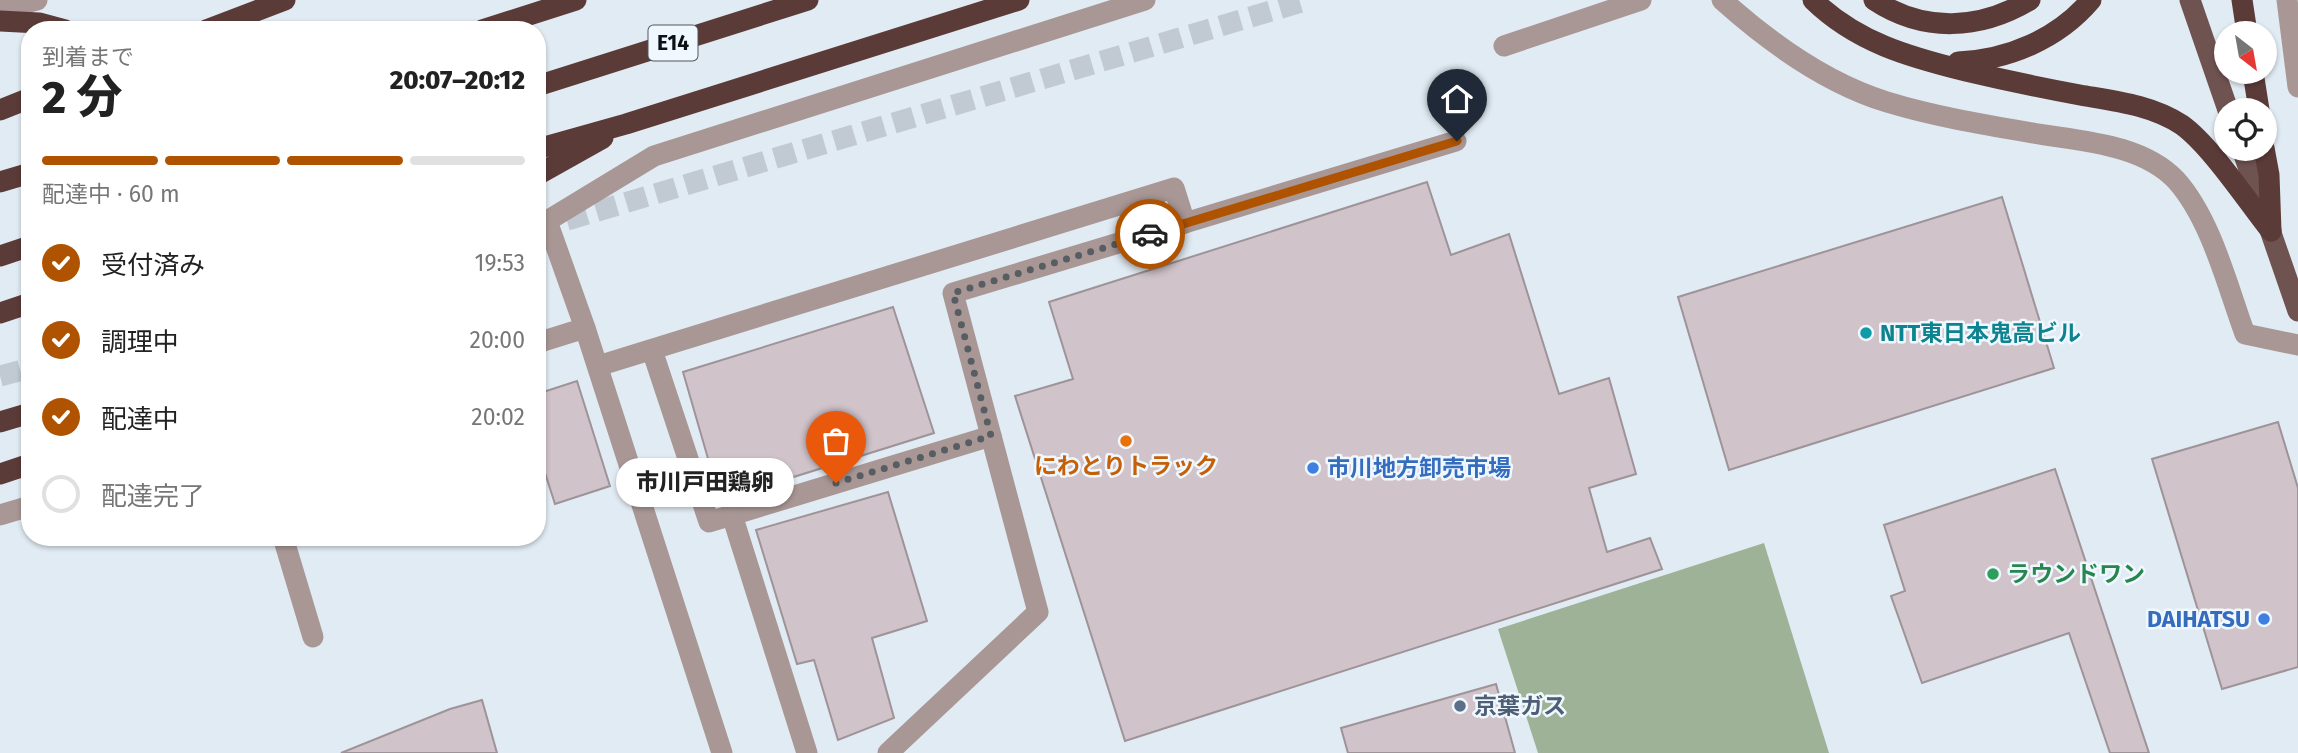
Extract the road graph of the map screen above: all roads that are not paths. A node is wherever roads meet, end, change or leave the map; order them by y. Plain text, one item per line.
1 (37, 0) edge
2 (285, 0) edge
3 (576, 0) edge
4 (808, 0) edge
5 (1019, 0) edge
6 (1145, 0) edge
7 (1641, 0) edge
8 (1722, 0) edge
9 (1813, 0) edge
10 (1874, 0) edge
11 (2030, 0) edge
12 (2091, 0) edge
13 (2190, 0) edge
14 (2242, 0) edge
15 (2287, 0) edge
16 (269, 4) edge
17 (0, 9) edge
18 (0, 21) edge
19 (21, 21) edge
20 (228, 21) edge
21 (510, 21) edge
22 (2245, 21) edge
23 (1504, 46) dead end
24 (1934, 63) junction
25 (546, 83) edge
26 (2298, 87) edge
27 (2224, 98) edge
28 (21, 102) edge
29 (0, 110) edge
30 (626, 124) junction
31 (1457, 141) dead end
32 (546, 146) edge
33 (2246, 161) edge
34 (2266, 161) edge
35 (546, 170) edge
36 (21, 176) edge
37 (0, 182) edge
38 (1185, 223) junction
39 (2271, 231) junction
40 (21, 249) edge
41 (0, 256) edge
42 (2294, 279) edge
43 (21, 306) edge
44 (2298, 311) edge
45 (0, 313) edge
46 (585, 328) junction
47 (546, 340) edge
48 (2298, 345) edge
49 (652, 351) junction
50 (597, 366) junction
51 (21, 416) edge
52 (0, 422) edge
53 (991, 436) junction
54 (21, 467) edge
55 (0, 474) edge
56 (21, 509) edge
57 (0, 515) edge
58 (732, 515) junction
59 (286, 546) edge
60 (313, 638) dead end
61 (722, 753) edge
62 (807, 753) edge
63 (888, 753) edge

1 - 17 street
2 - 16 highway
3 - 21 highway
4 - 25 highway, E14
5 - 30 highway
6 - 46 street
7 - 23 street
8 - 48 street
9 - 24 highway
10 - 11 highway
12 - 24 highway
13 - 27 main road
14 - 22 highway
15 - 26 street
16 - 20 highway
18 - 19 highway
24 - 39 highway
28 - 29 highway
30 - 32 highway
30 - 35 highway
31 - 38 street
33 - 39 main road
34 - 39 highway
36 - 37 highway
38 - 49 street
38 - 53 street
39 - 42 main road
40 - 41 highway
42 - 44 main road
43 - 45 highway
46 - 47 street
46 - 50 street
49 - 50 street
49 - 58 street
50 - 61 street
51 - 52 highway
53 - 58 street
53 - 63 street
54 - 55 highway
56 - 57 street
58 - 62 street
59 - 60 street

